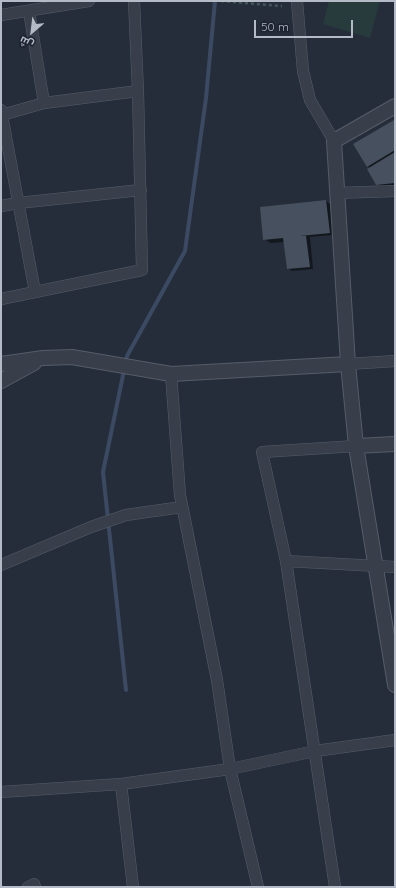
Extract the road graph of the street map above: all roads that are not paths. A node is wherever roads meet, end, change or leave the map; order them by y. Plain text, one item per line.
1 (89, 1) edge
2 (134, 1) edge
3 (297, 1) edge
4 (29, 11) junction
5 (1, 15) edge
6 (138, 91) junction
7 (44, 103) junction
8 (395, 106) edge
9 (2, 112) edge
10 (334, 141) junction
11 (140, 190) junction
12 (395, 191) edge
13 (337, 193) junction
14 (18, 203) junction
15 (1, 206) edge
16 (35, 292) junction
17 (1, 299) edge
18 (43, 358) junction
19 (395, 360) edge
20 (1, 364) edge
21 (348, 364) junction
22 (171, 374) junction
23 (1, 381) edge
24 (395, 444) edge
25 (356, 446) junction
26 (182, 507) junction
27 (286, 561) junction
28 (1, 565) edge
29 (375, 566) junction
30 (395, 567) edge
31 (395, 685) edge
32 (395, 740) edge
33 (315, 751) junction
34 (230, 769) junction
35 (122, 784) junction
36 (1, 792) edge
37 (28, 887) edge
38 (35, 887) edge
39 (133, 887) edge
40 (258, 887) edge
41 (335, 887) edge

1 - 4 street
2 - 6 street
3 - 10 street
4 - 5 street
4 - 7 street
6 - 7 street
6 - 11 street
7 - 9 street
8 - 10 street
9 - 14 street
10 - 13 street
11 - 14 street
11 - 16 street
12 - 13 street
13 - 21 street
14 - 15 street
14 - 16 street
16 - 17 street
18 - 20 street
18 - 22 street
18 - 23 street
19 - 21 street
21 - 22 street
21 - 25 street
22 - 26 street
24 - 25 street
25 - 27 street
25 - 29 street
26 - 28 street
26 - 34 street
27 - 29 street
27 - 33 street
29 - 30 street
29 - 31 street
32 - 33 street
33 - 34 street
33 - 41 street
34 - 35 street
34 - 40 street
35 - 36 street
35 - 39 street
37 - 38 street

